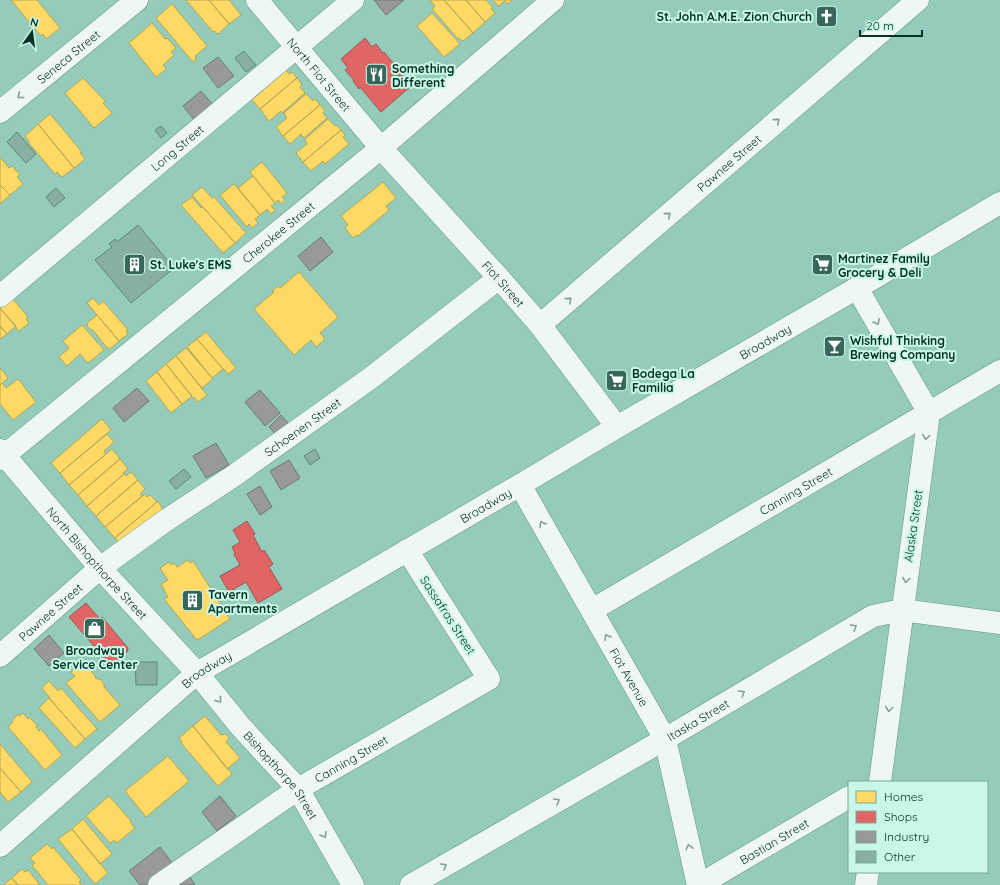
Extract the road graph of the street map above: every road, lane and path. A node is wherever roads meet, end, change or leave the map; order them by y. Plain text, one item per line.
1 (137, 0) edge
2 (257, 0) edge
3 (353, 0) edge
4 (553, 0) edge
5 (918, 0) edge
6 (296, 48) junction
7 (0, 112) edge
8 (381, 148) junction
9 (1000, 203) edge
10 (499, 278) junction
11 (857, 288) junction
12 (0, 296) edge
13 (540, 326) junction
14 (1000, 371) edge
15 (929, 413) junction
16 (617, 427) junction
17 (1, 455) edge
18 (520, 486) junction
19 (407, 550) junction
20 (100, 568) junction
21 (592, 610) junction
22 (902, 610) junction
23 (1000, 623) edge
24 (0, 656) edge
25 (197, 673) junction
26 (489, 679) joint
27 (665, 739) junction
28 (878, 781) edge
29 (298, 789) junction
30 (848, 798) edge
31 (0, 846) edge
32 (868, 873) edge
33 (158, 885) edge
34 (353, 885) edge
35 (411, 885) edge
36 (698, 885) edge
37 (866, 885) edge

1 -> 7 street, Seneca Street
2 - 6 street, North Fiot Street
3 - 6 street, Long Street
4 - 8 street, Cherokee Street
13 -> 5 street, Pawnee Street
6 - 8 street, North Fiot Street
6 - 12 street, Long Street
8 - 10 street, Fiot Street
8 - 17 street, Cherokee Street
9 - 11 street, Broadway
10 - 13 street, Fiot Street
10 - 20 street, Schoenen Street
11 -> 15 street
11 - 16 street, Broadway
13 - 16 street, Fiot Street
14 - 15 street, Canning Street
15 - 21 street, Canning Street
15 -> 22 street, Alaska Street
16 - 18 street, Broadway
17 - 20 street, North Bishopthorpe Street
18 - 19 street, Broadway
21 -> 18 street, Fiot Avenue
19 - 25 street, Broadway
19 - 26 street, Sassafras Street
20 - 24 street, Pawnee Street
20 - 25 street, North Bishopthorpe Street
27 -> 21 street, Fiot Avenue
22 - 23 street, Itaska Street
27 -> 22 street, Itaska Street
22 -> 28 street, Alaska Street
25 -> 29 street, Bishopthorpe Street
25 - 31 street, Broadway
26 - 29 street, Canning Street
35 -> 27 street, Itaska Street
36 -> 27 street, Fiot Avenue
29 - 33 street, Canning Street
29 -> 34 street, Bishopthorpe Street
30 - 36 street, Bastian Street
32 - 37 street

